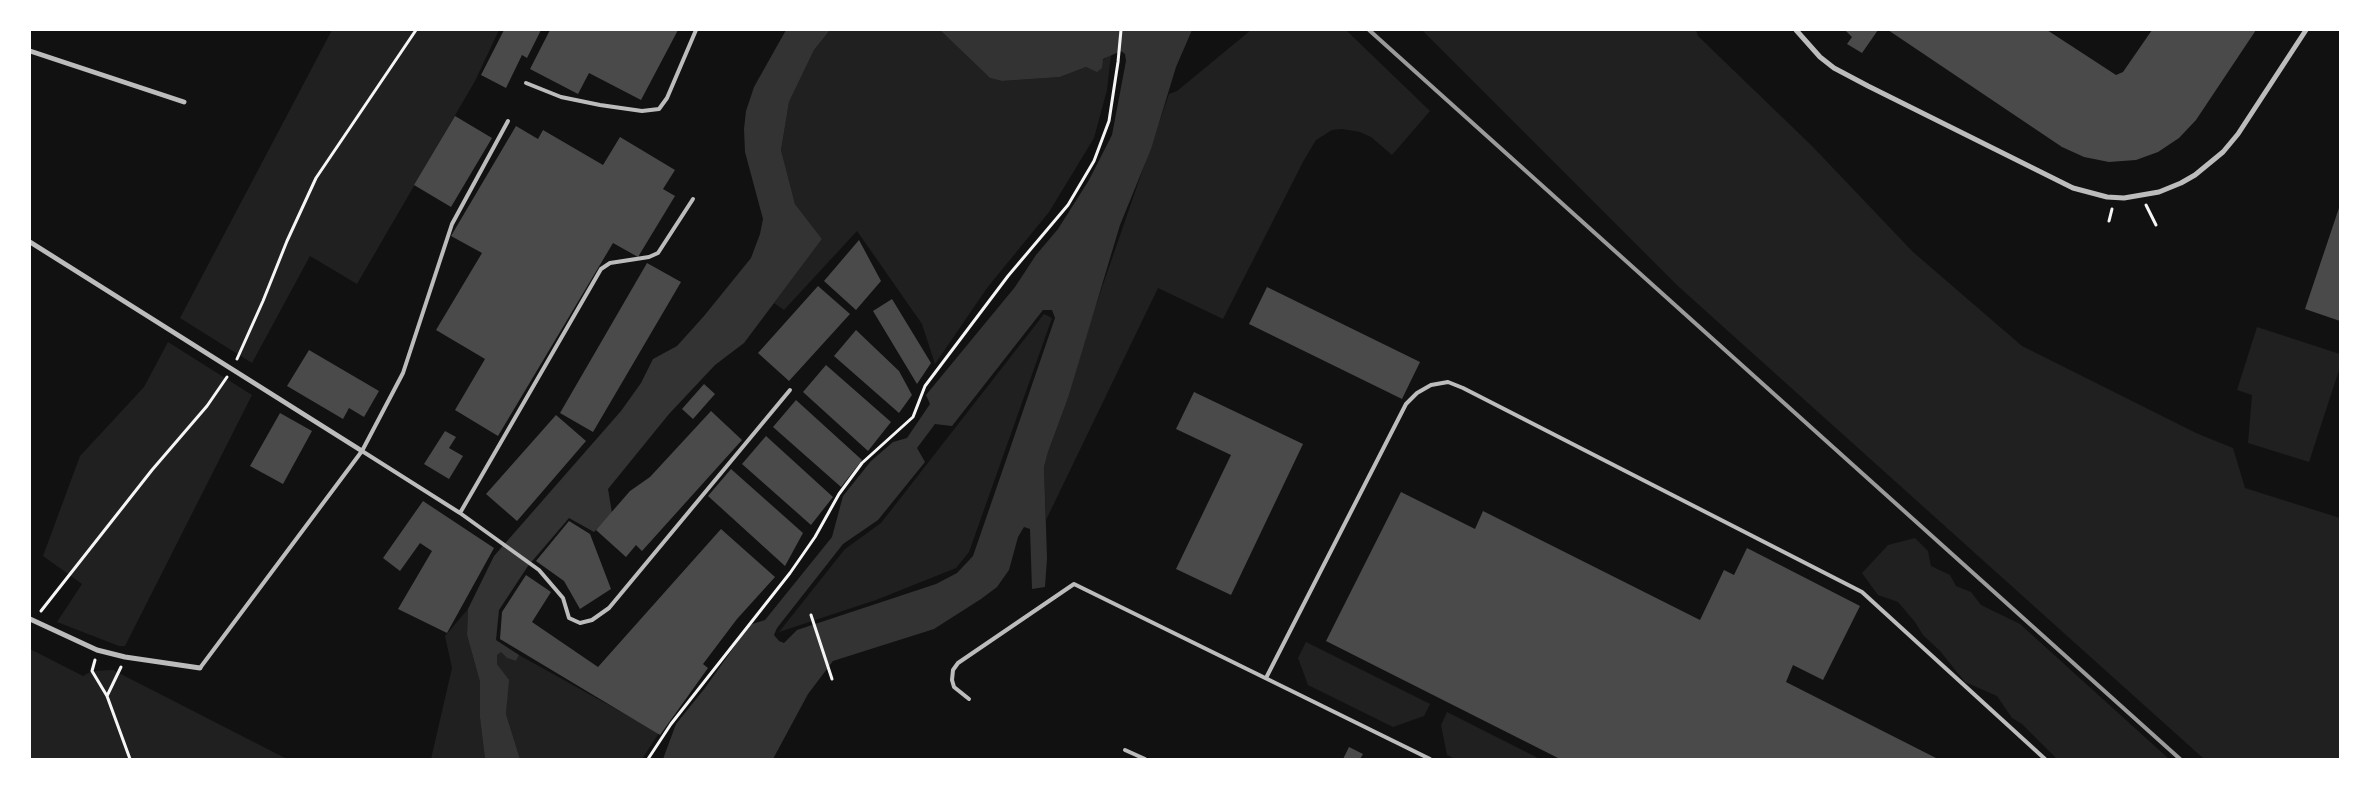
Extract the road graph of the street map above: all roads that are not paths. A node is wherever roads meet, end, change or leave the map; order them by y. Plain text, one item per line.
1 (696, 30) edge
2 (1796, 30) edge
3 (2306, 30) edge
4 (30, 52) edge
5 (526, 83) dead end
6 (184, 102) dead end
7 (508, 121) dead end
8 (693, 199) dead end
9 (30, 242) edge
10 (790, 390) dead end
11 (362, 451) junction
12 (460, 513) junction
13 (32, 620) edge
14 (200, 668) joint
15 (1266, 678) junction
16 (969, 699) dead end
17 (1125, 750) dead end
18 (1145, 759) edge
19 (1430, 759) edge
20 (2045, 759) edge

1 - 5 lane
2 - 3 street
4 - 6 street
7 - 11 lane
8 - 12 lane
9 - 11 street
10 - 12 lane
11 - 12 lane
11 - 14 lane
13 - 14 street
15 - 16 lane
15 - 19 lane
15 - 20 lane
17 - 18 lane

